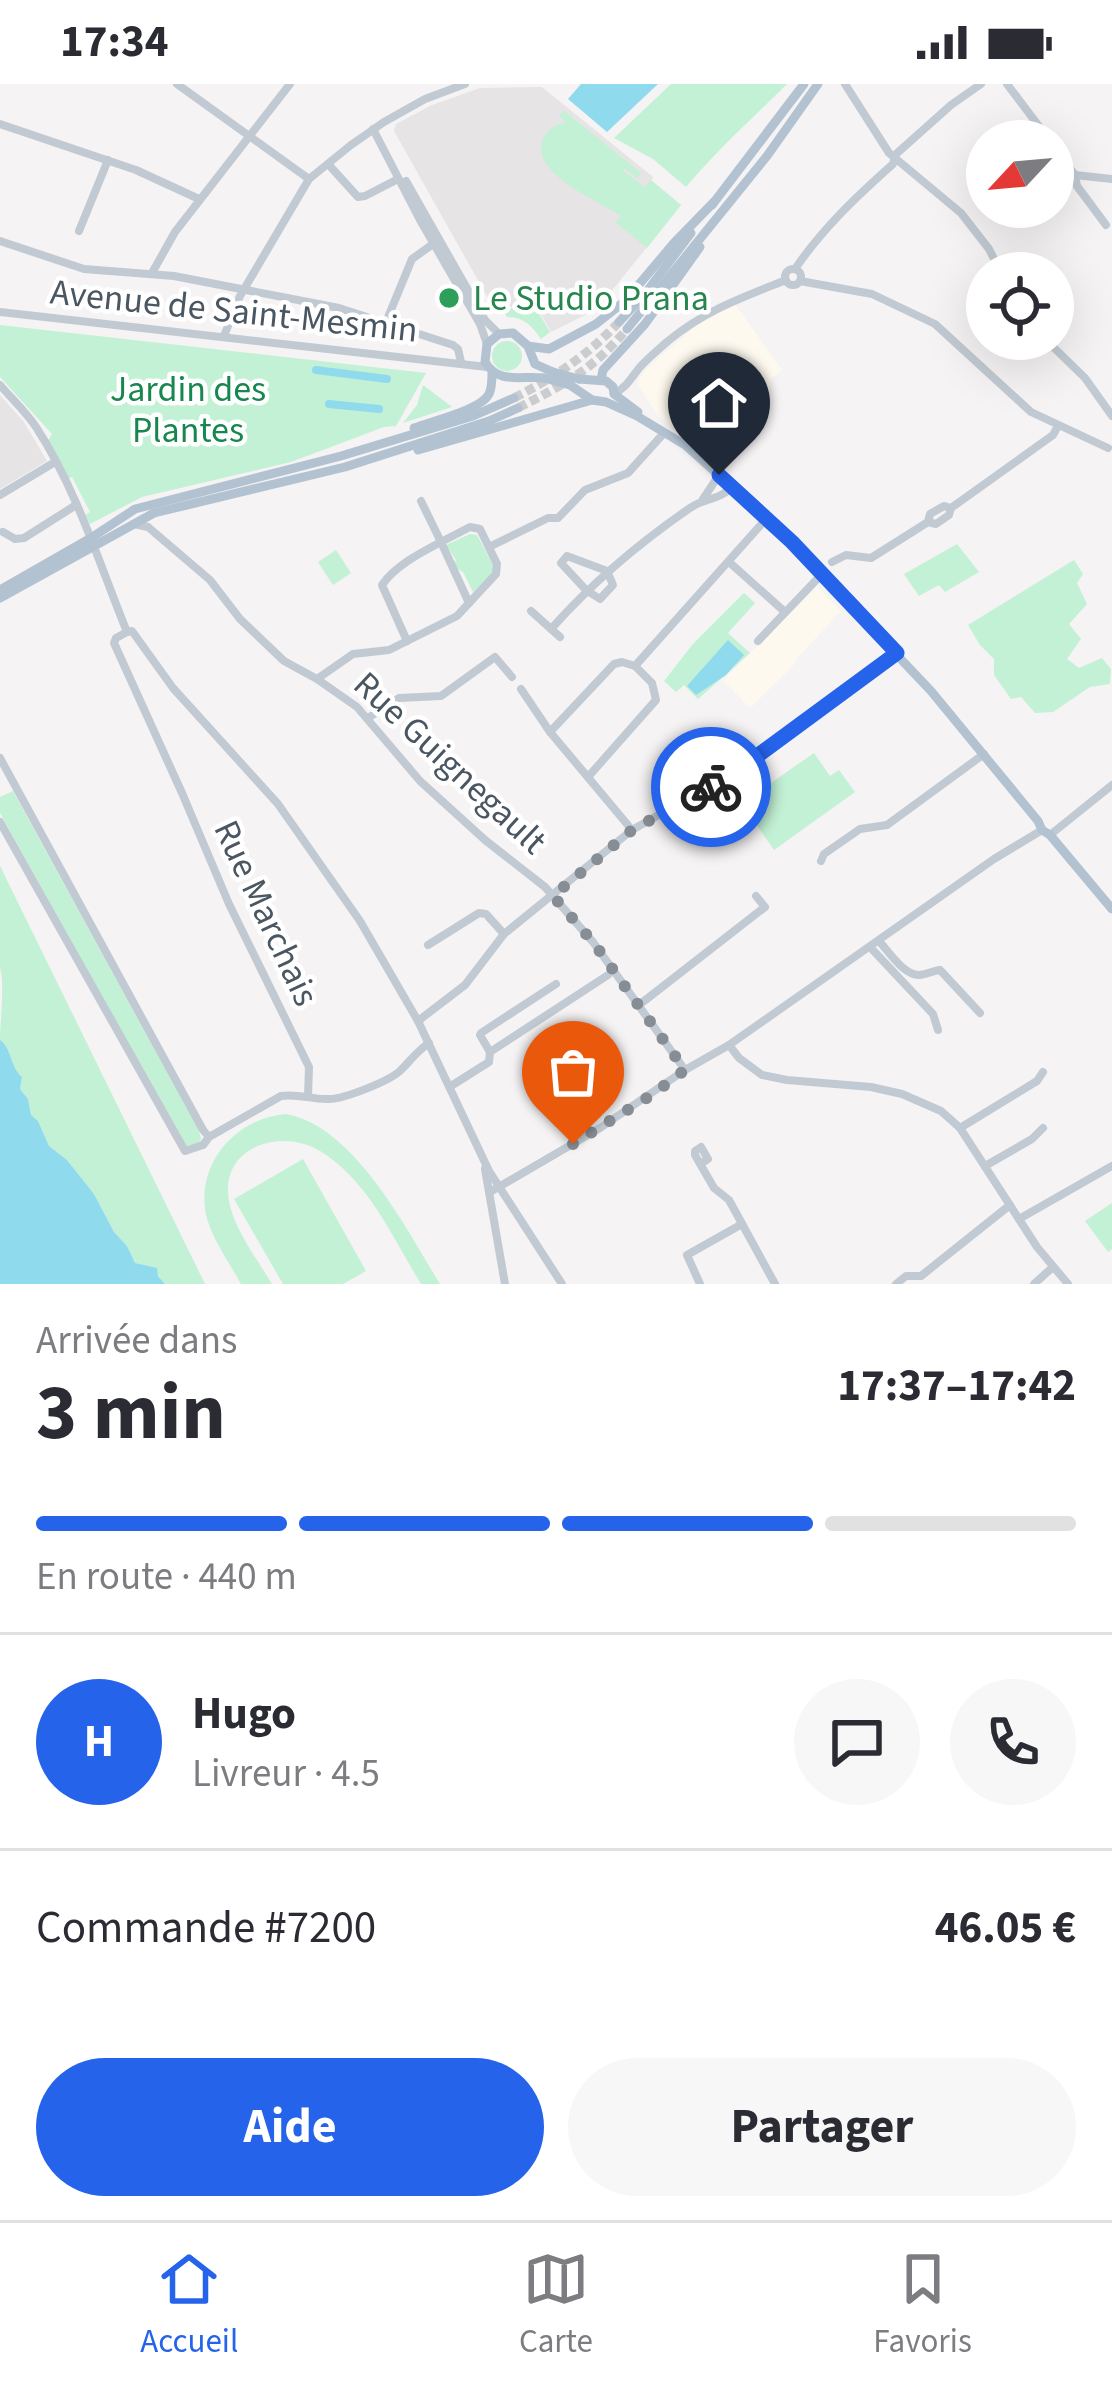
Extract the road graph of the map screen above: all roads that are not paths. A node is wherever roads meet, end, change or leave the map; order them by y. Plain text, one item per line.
1 (177, 84) edge
2 (290, 84) edge
3 (465, 84) edge
4 (804, 84) edge
5 (818, 84) edge
6 (844, 84) edge
7 (981, 84) edge
8 (1007, 84) edge
9 (1034, 120) edge
10 (0, 124) edge
11 (374, 129) junction
12 (250, 136) junction
13 (895, 159) junction
14 (107, 160) junction
15 (328, 164) junction
16 (1075, 175) joint
17 (399, 178) junction
18 (309, 179) junction
19 (1112, 179) edge
20 (199, 200) junction
21 (714, 202) junction
22 (715, 222) junction
23 (1106, 225) dead end
24 (79, 231) dead end
25 (0, 241) edge
26 (436, 242) junction
27 (990, 252) edge
28 (795, 269) junction
29 (152, 273) junction
30 (786, 280) junction
31 (800, 281) junction
32 (244, 288) junction
33 (0, 312) edge
34 (386, 322) junction
35 (499, 334) junction
36 (224, 336) junction
37 (528, 346) junction
38 (486, 347) junction
39 (1067, 360) edge
40 (461, 362) junction
41 (490, 370) junction
42 (549, 375) junction
43 (601, 380) junction
44 (575, 382) junction
45 (0, 385) edge
46 (610, 398) junction
47 (592, 400) junction
48 (516, 404) tunnel mouth
49 (1112, 416) edge
50 (1058, 426) junction
51 (660, 430) junction
52 (1110, 450) edge
53 (55, 462) junction
54 (343, 462) junction
55 (719, 475) junction
56 (732, 487) junction
57 (0, 495) edge
58 (702, 500) junction
59 (421, 501) dead end
60 (76, 505) junction
61 (154, 513) junction
62 (767, 518) junction
63 (132, 524) junction
64 (148, 527) junction
65 (1, 531) edge
66 (440, 542) junction
67 (93, 543) junction
68 (489, 547) junction
69 (729, 562) junction
70 (832, 562) dead end
71 (607, 571) junction
72 (822, 574) junction
73 (586, 590) junction
74 (0, 594) edge
75 (470, 603) junction
76 (531, 611) dead end
77 (785, 612) junction
78 (551, 629) junction
79 (127, 632) junction
80 (560, 637) dead end
81 (407, 641) junction
82 (758, 641) dead end
83 (897, 653) junction
84 (635, 666) junction
85 (512, 677) dead end
86 (317, 679) junction
87 (521, 689) dead end
88 (368, 718) junction
89 (550, 732) junction
90 (984, 754) junction
91 (1, 759) edge
92 (0, 774) edge
93 (588, 777) junction
94 (1112, 785) edge
95 (0, 822) edge
96 (632, 830) junction
97 (1046, 832) junction
98 (821, 861) dead end
99 (553, 896) junction
100 (756, 896) dead end
101 (1112, 909) edge
102 (504, 934) junction
103 (875, 944) junction
104 (428, 945) dead end
105 (608, 975) dead end
106 (556, 984) dead end
107 (639, 1005) junction
108 (980, 1013) dead end
109 (418, 1021) junction
110 (938, 1030) dead end
111 (429, 1043) junction
112 (728, 1045) junction
113 (490, 1052) junction
114 (685, 1070) junction
115 (1043, 1072) dead end
116 (451, 1086) junction
117 (308, 1096) junction
118 (960, 1128) junction
119 (1043, 1128) dead end
120 (209, 1137) junction
121 (700, 1164) dead end
122 (985, 1166) junction
123 (1112, 1166) edge
124 (495, 1189) junction
125 (1010, 1205) junction
126 (1018, 1219) junction
127 (742, 1224) junction
128 (1053, 1267) junction
129 (505, 1284) edge
130 (562, 1284) edge
131 (700, 1284) edge
132 (775, 1284) edge
133 (896, 1284) edge
134 (1034, 1284) edge
135 (1068, 1284) edge

1 - 12 street
2 - 12 street
3 - 11 street
4 - 21 main road
5 - 22 main road
6 - 13 street
7 - 13 street
8 - 9 street
10 - 14 street
11 - 15 street
11 - 17 street
11 - 26 street
12 - 18 street
12 - 20 street
13 - 27 street
13 - 28 street
14 - 20 street
14 - 24 street
15 - 17 street
15 - 18 street
16 - 19 street
16 - 23 street
17 - 26 street
18 - 32 street
20 - 29 street
21 - 22 main road
21 - 37 main road
22 - 43 main road
25 - 29 street
26 - 34 street
26 - 35 street
26 - 38 street
28 - 30 street
28 - 31 street
29 - 32 street
30 - 31 street
30 - 46 street
31 - 50 street
32 - 34 street
32 - 36 street
33 - 36 street, Avenue de Saint-Mesmin
34 - 40 street
35 - 37 main road
35 - 38 main road
36 - 40 street, Avenue de Saint-Mesmin
37 - 42 main road
38 - 40 street, Avenue de Saint-Mesmin
38 - 41 main road
39 - 49 street
40 - 41 street, Avenue de Saint-Mesmin
41 - 42 main road
41 - 54 main road
42 - 44 main road, bridge
43 - 44 main road
43 - 46 main road
44 - 47 main road
45 - 53 street
46 - 47 main road
46 - 51 main road
47 - 54 main road
48 - 54 main road
50 - 52 street
50 - 70 street
51 - 55 main road
51 - 68 street
53 - 57 street
53 - 60 street
54 - 61 main road
54 - 67 main road
55 - 56 main road
55 - 58 street
56 - 58 street
56 - 62 main road
58 - 71 street
59 - 66 street
60 - 65 street
60 - 67 street
61 - 63 main road
61 - 64 street
62 - 69 street
62 - 72 main road
63 - 64 street, Rue Guignegault
63 - 67 main road
64 - 86 street, Rue Guignegault
66 - 68 street
66 - 75 street
66 - 81 street
67 - 74 main road
67 - 79 street
68 - 75 street
69 - 77 street
69 - 84 street
71 - 73 street
71 - 73 street
71 - 73 street
72 - 77 street
72 - 83 main road
73 - 78 street
75 - 81 street
76 - 78 street
77 - 82 street
78 - 80 street
79 - 109 street
79 - 117 street, Rue Marchais
81 - 86 street
83 - 90 main road
83 - 96 street
84 - 89 street
84 - 93 street
85 - 88 street
86 - 88 street, Rue Guignegault
87 - 89 street
88 - 99 street, Rue Guignegault
89 - 93 street
90 - 97 main road
90 - 98 street
91 - 92 street
91 - 120 street
93 - 96 street
94 - 97 street
95 - 120 street
96 - 99 street
97 - 101 main road
97 - 103 street
99 - 102 street
99 - 107 street, Rue Guignegault
100 - 107 street
102 - 104 street
102 - 109 street
103 - 108 street
103 - 110 street
103 - 112 street
105 - 113 street
106 - 113 street
107 - 114 street, Rue Guignegault
109 - 111 street
111 - 116 street
111 - 117 street
112 - 114 street
112 - 118 street
113 - 116 street
114 - 124 street
115 - 118 street
116 - 124 street
117 - 120 street
118 - 122 street
119 - 122 street
121 - 127 street
122 - 125 street
123 - 126 street
124 - 129 street
124 - 130 street
125 - 126 street
125 - 133 street
126 - 128 street
127 - 131 street
127 - 132 street
128 - 134 street
128 - 135 street

